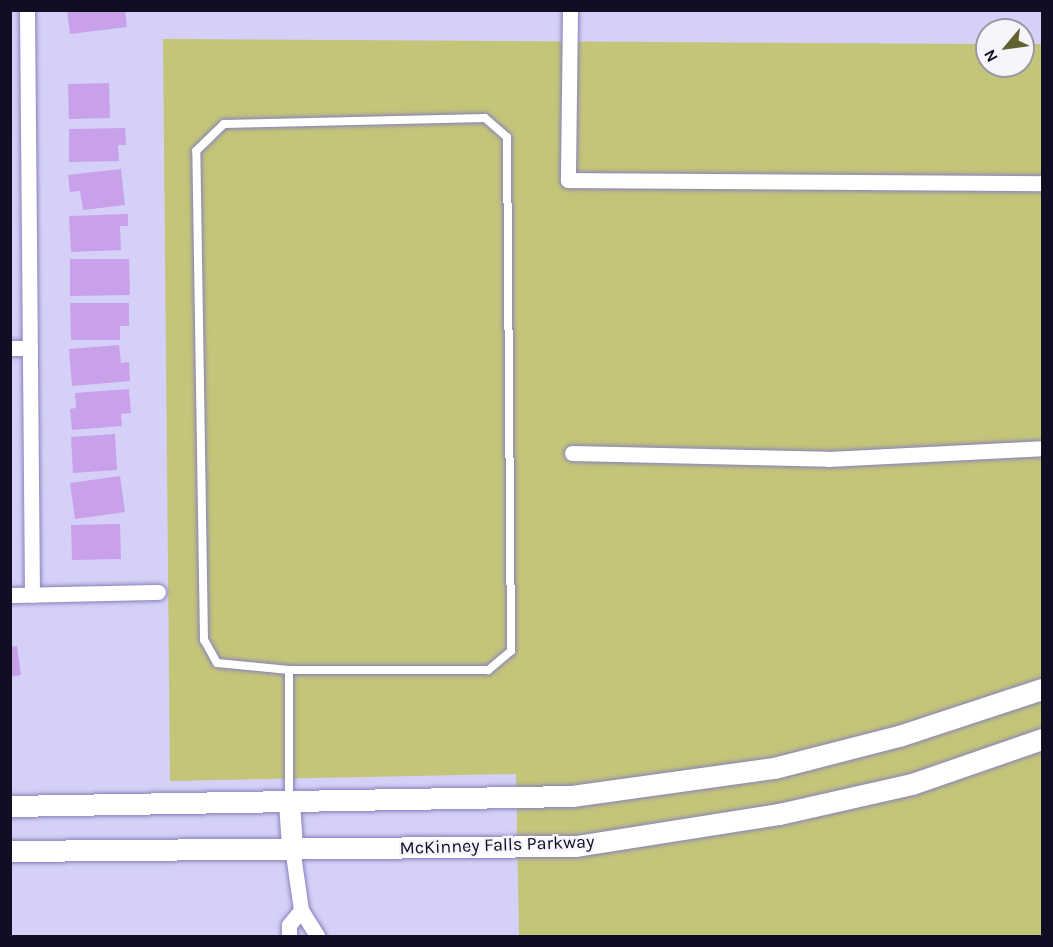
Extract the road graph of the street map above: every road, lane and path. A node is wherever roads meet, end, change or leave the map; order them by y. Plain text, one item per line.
1 (27, 10) edge
2 (570, 10) edge
3 (1042, 183) edge
4 (10, 348) edge
5 (30, 348) junction
6 (1042, 448) edge
7 (572, 453) dead end
8 (158, 592) dead end
9 (32, 595) junction
10 (10, 596) edge
11 (289, 670) junction
12 (1042, 689) edge
13 (1042, 739) edge
14 (289, 802) junction
15 (10, 806) edge
16 (292, 847) junction
17 (10, 851) edge
18 (301, 910) junction
19 (289, 936) edge
20 (316, 936) edge

1 - 5 street
2 - 3 street
4 - 5 street
5 - 9 street
6 - 7 street
8 - 9 street
9 - 10 street
11 - 11 lane
11 - 14 lane
12 - 14 main road
13 - 16 main road, McKinney Falls Parkway
14 - 15 main road
14 - 16 main road
16 - 17 main road, McKinney Falls Parkway
16 - 18 street
18 - 19 street
18 - 20 street

